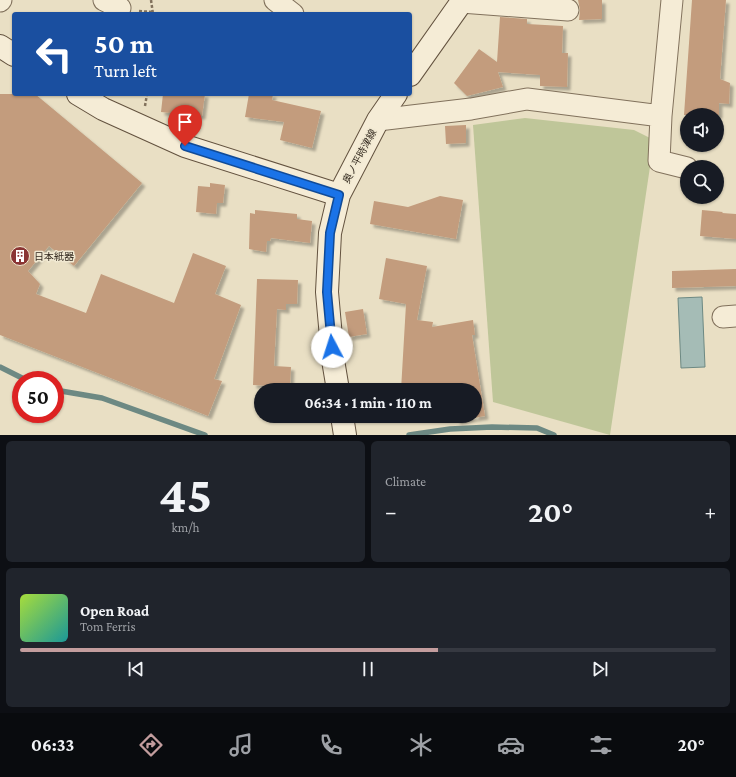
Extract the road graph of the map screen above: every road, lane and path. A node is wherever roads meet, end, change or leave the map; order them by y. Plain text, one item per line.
1 (151, 0) edge
2 (275, 0) edge
3 (672, 0) edge
4 (459, 2) edge
5 (568, 10) dead end
6 (153, 12) edge
7 (290, 12) edge
8 (0, 46) edge
9 (12, 54) edge
10 (412, 72) edge
11 (81, 96) edge
12 (395, 96) edge
13 (661, 116) junction
14 (378, 120) junction
15 (680, 166) edge
16 (339, 195) junction
17 (337, 383) edge

1 - 6 path
2 - 7 street
3 - 13 street
4 - 5 street
4 - 10 main road
8 - 9 main road
11 - 16 main road
12 - 14 main road, 奥ノ平時津線
13 - 14 street
13 - 15 street
14 - 16 main road, 奥ノ平時津線
16 - 17 main road, 奥ノ平時津線

